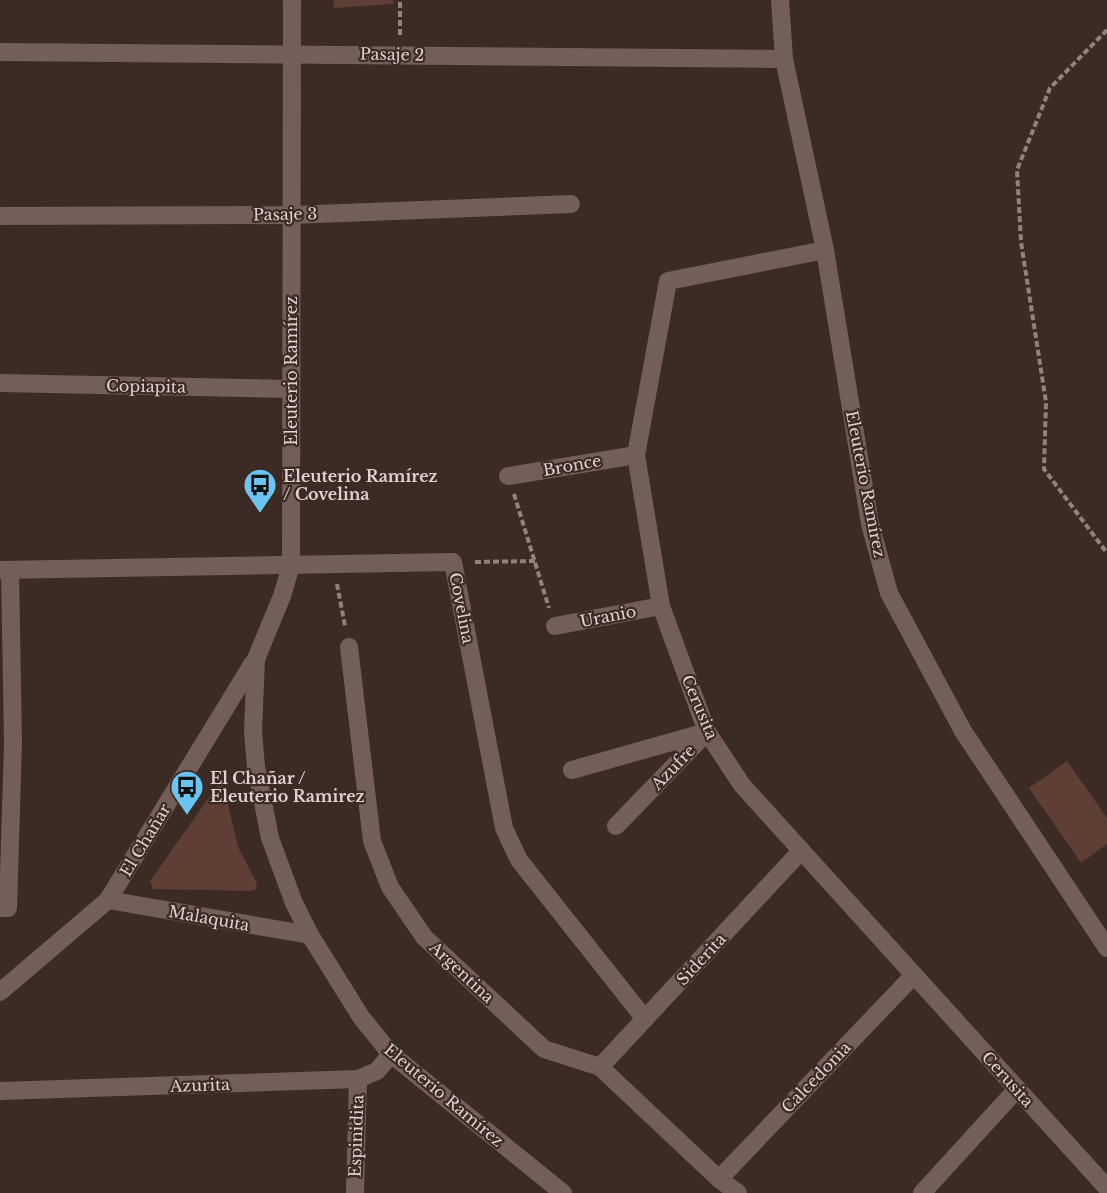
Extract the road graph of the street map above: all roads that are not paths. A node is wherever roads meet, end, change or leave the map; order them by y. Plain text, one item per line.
1 (292, 0) edge
2 (780, 0) edge
3 (0, 52) edge
4 (292, 53) junction
5 (784, 59) junction
6 (571, 204) dead end
7 (292, 215) junction
8 (0, 216) edge
9 (825, 250) junction
10 (0, 384) edge
11 (291, 389) junction
12 (636, 454) junction
13 (508, 476) road end
14 (291, 566) junction
15 (5, 570) edge
16 (661, 606) junction
17 (555, 626) road end
18 (349, 647) road end
19 (256, 659) junction
20 (707, 732) junction
21 (6, 743) edge
22 (572, 770) dead end
23 (616, 826) dead end
24 (801, 851) junction
25 (108, 900) junction
26 (4, 908) edge
27 (310, 935) junction
28 (1107, 948) edge
29 (914, 975) junction
30 (0, 992) edge
31 (645, 1019) junction
32 (391, 1054) junction
33 (600, 1068) junction
34 (358, 1080) junction
35 (1017, 1089) junction
36 (0, 1091) edge
37 (718, 1179) junction
38 (1107, 1188) edge
39 (355, 1193) edge
40 (563, 1193) edge
41 (738, 1193) edge
42 (922, 1193) edge

1 - 4 street, Eleuterio Ramírez
2 - 5 street, Eleuterio Ramírez
3 - 4 street, Pasaje 2
4 - 5 street, Pasaje 2
4 - 7 street, Eleuterio Ramírez
5 - 9 street, Eleuterio Ramírez
6 - 7 street, Pasaje 3
7 - 8 street, Pasaje 3
7 - 11 street, Eleuterio Ramírez
9 - 12 street, Cerusita
9 - 28 street, Eleuterio Ramírez
10 - 11 street, Copiapita
11 - 14 street, Eleuterio Ramírez
12 - 13 street, Bronce
12 - 16 street, Cerusita
14 - 15 street, Covelina
14 - 19 street, Eleuterio Ramírez
14 - 31 street, Covelina
15 - 21 street
16 - 17 street, Uranio
16 - 20 street, Cerusita
18 - 33 street, Argentina
19 - 25 street, El Chañar
19 - 27 street, Eleuterio Ramírez
20 - 22 street, Azufre
20 - 23 street, Azufre
20 - 24 street, Cerusita
21 - 26 street
24 - 29 street, Cerusita
24 - 31 street, Siderita
25 - 27 street, Malaquita
25 - 30 street, El Chañar
27 - 32 street, Eleuterio Ramírez
29 - 35 street, Cerusita
29 - 37 street, Calcedonia
31 - 33 street, Siderita
32 - 34 street
32 - 40 street, Eleuterio Ramírez
33 - 37 street, Argentina
34 - 36 street, Azurita
34 - 39 street, Espinidita
35 - 38 street, Cerusita
35 - 42 street
37 - 41 street, Argentina

